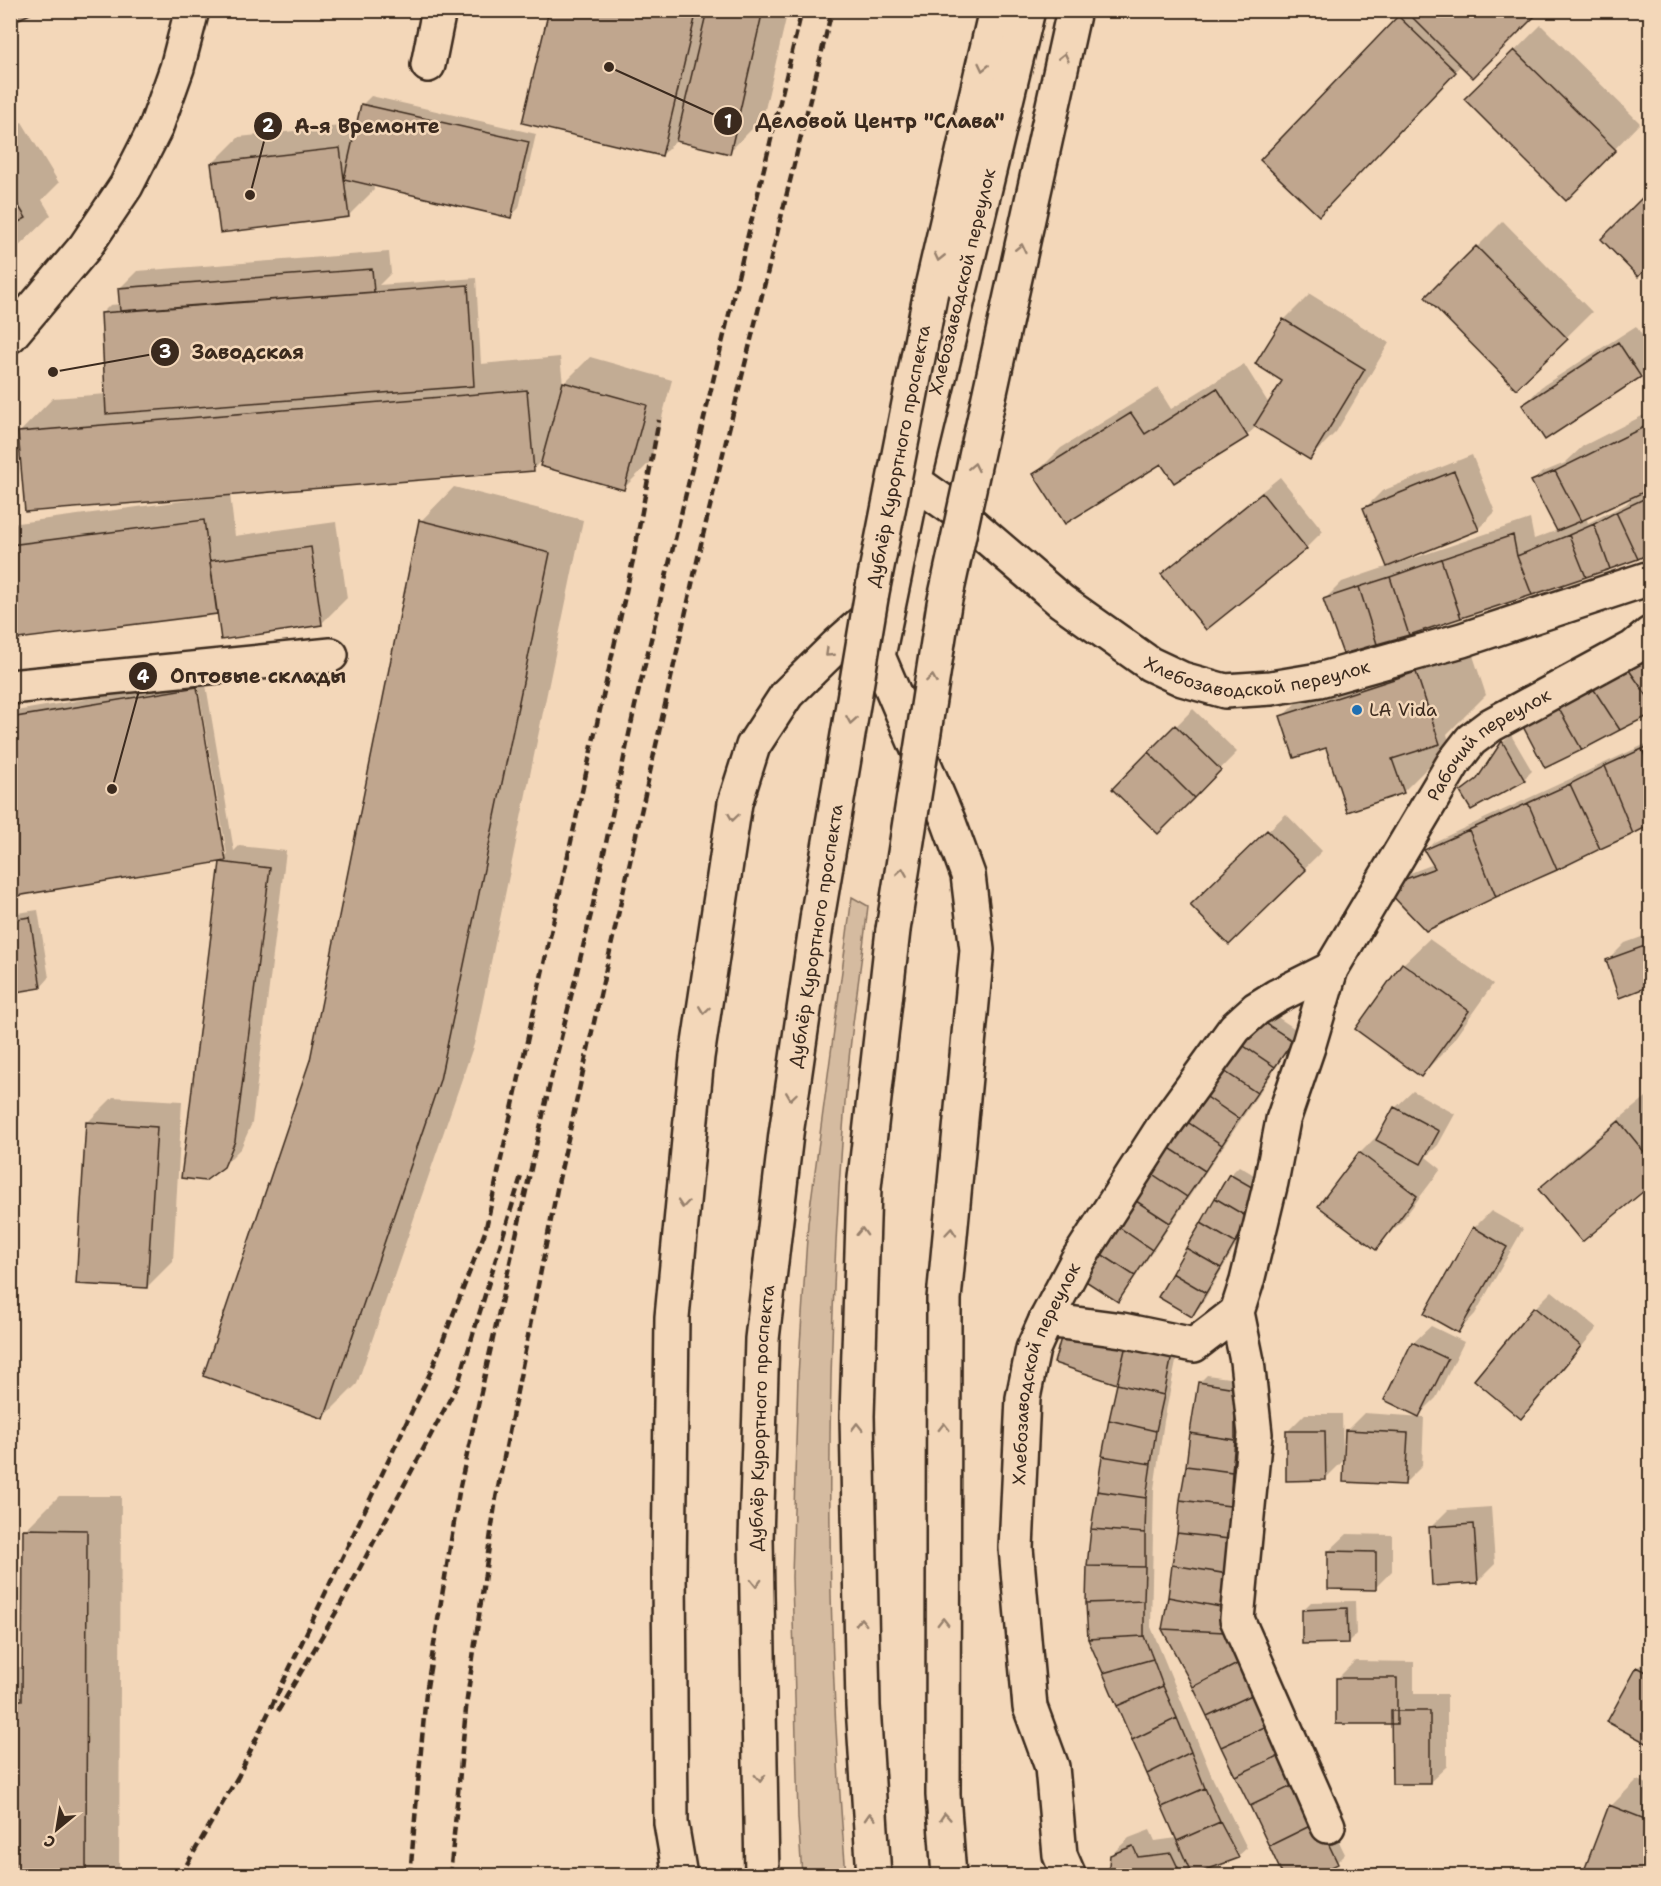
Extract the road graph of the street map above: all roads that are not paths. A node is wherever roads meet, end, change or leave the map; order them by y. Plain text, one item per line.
1 (192, 10) edge
2 (439, 10) edge
3 (996, 10) edge
4 (1028, 10) edge
5 (1074, 10) edge
6 (428, 65) dead end
7 (10, 336) edge
8 (914, 481) junction
9 (1650, 578) edge
10 (888, 600) junction
11 (1650, 634) edge
12 (331, 655) dead end
13 (10, 687) edge
14 (1331, 969) junction
15 (1237, 1312) junction
16 (1046, 1320) junction
17 (1328, 1826) dead end
18 (680, 1875) edge
19 (762, 1875) edge
20 (874, 1875) edge
21 (949, 1875) edge
22 (1069, 1875) edge

1 - 7 main road
2 - 6 main road
3 -> 19 main road, Дублёр Курортного проспекта, bridge
4 - 8 main road, Хлебозаводской переулок
20 -> 5 main road, bridge
8 - 9 main road, Хлебозаводской переулок
8 - 10 main road, Хлебозаводской переулок
10 -> 18 main road
21 -> 10 main road, Хлебозаводской переулок
11 - 14 main road, Рабочий переулок
12 - 13 main road
14 - 15 main road
14 - 16 main road, Хлебозаводской переулок
15 - 16 main road
15 - 17 main road
16 - 22 main road, Хлебозаводской переулок

